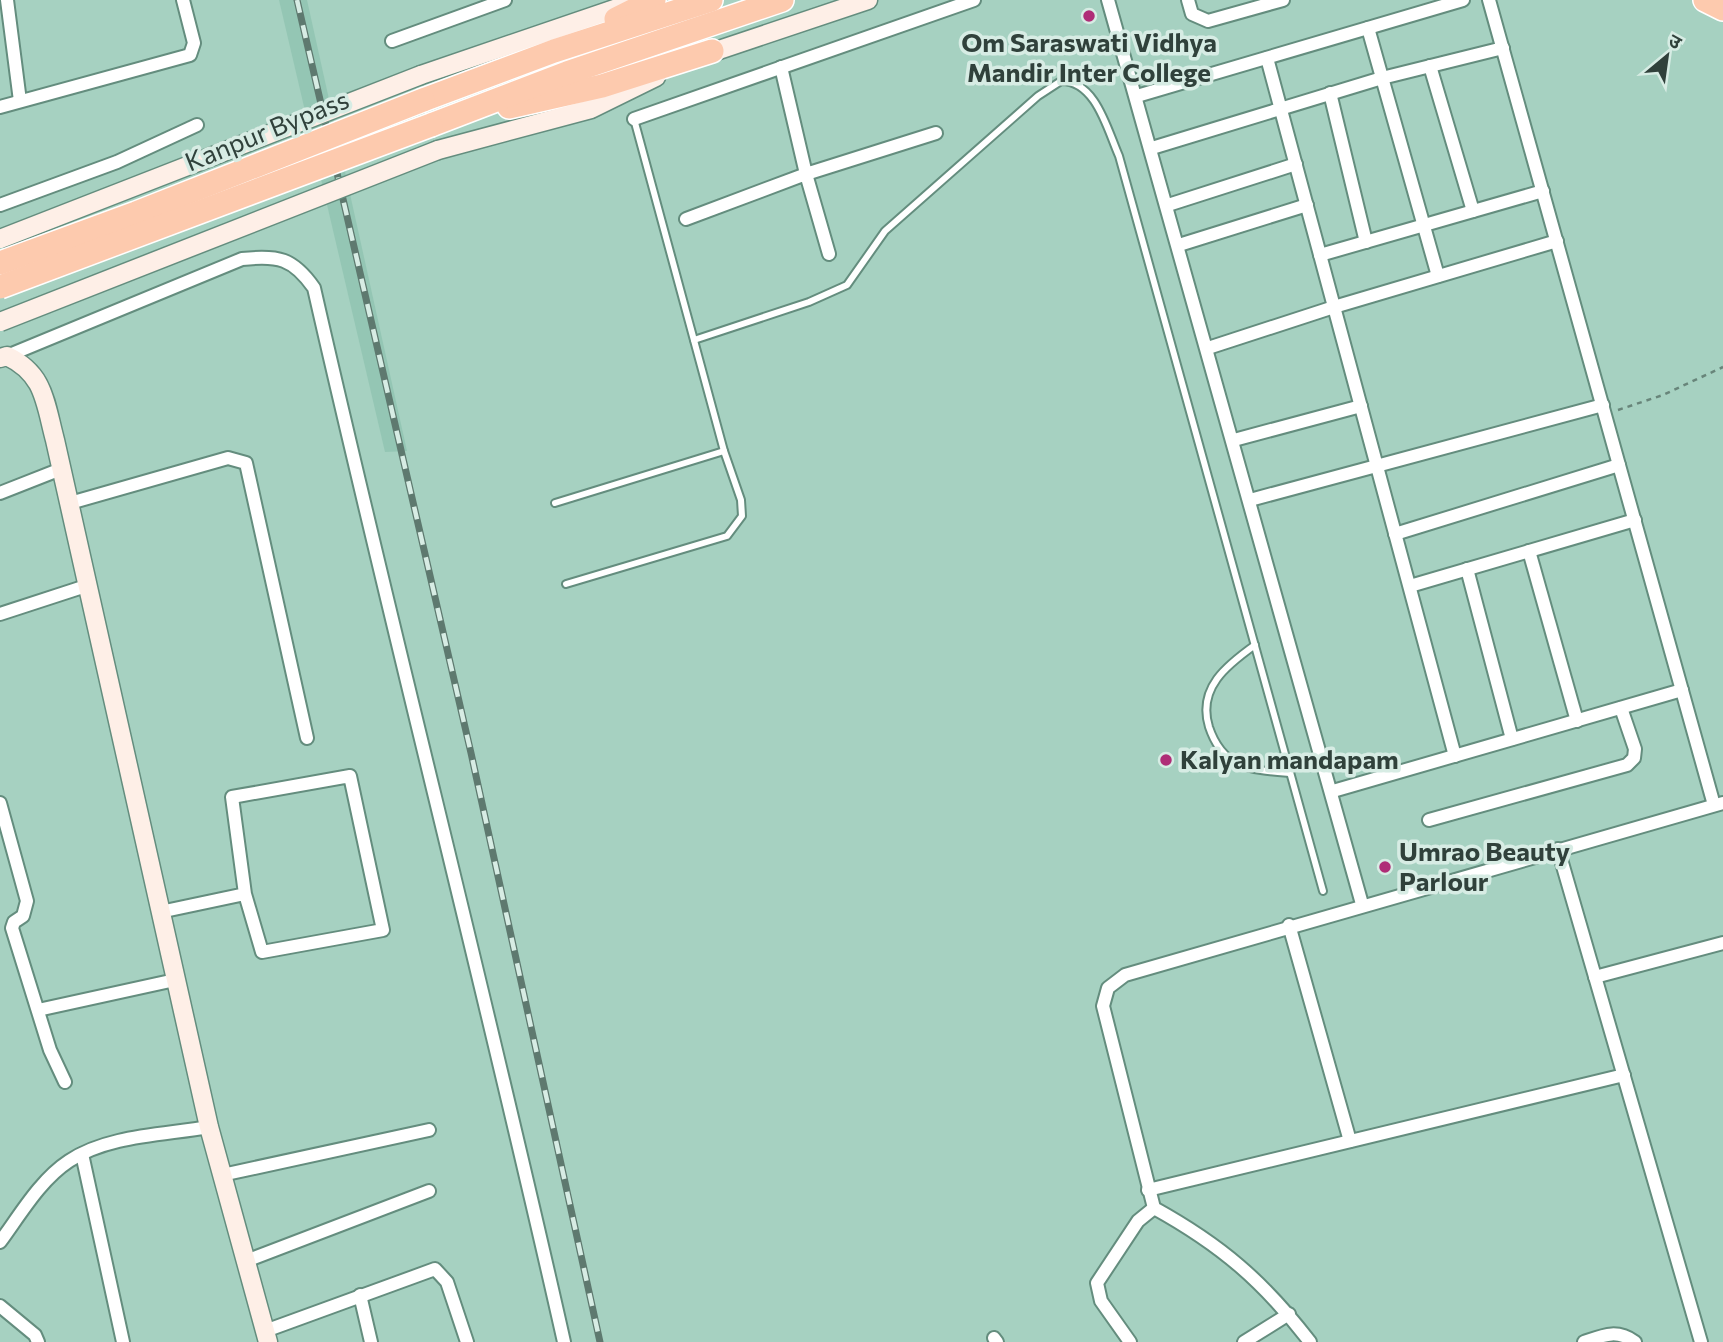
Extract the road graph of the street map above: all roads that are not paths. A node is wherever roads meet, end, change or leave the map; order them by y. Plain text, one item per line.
1 (6, 0) edge
2 (183, 0) edge
3 (505, 0) edge
4 (643, 0) edge
5 (653, 0) edge
6 (711, 0) edge
7 (782, 0) edge
8 (868, 0) edge
9 (974, 0) edge
10 (1108, 0) edge
11 (1188, 0) edge
12 (1283, 0) edge
13 (1463, 0) edge
14 (1489, 0) edge
15 (1705, 0) edge
16 (1723, 9) edge
17 (1368, 28) junction
18 (392, 41) dead end
19 (1503, 48) junction
20 (554, 51) junction
21 (712, 51) junction
22 (1267, 58) junction
23 (1430, 66) junction
24 (781, 67) junction
25 (1382, 78) junction
26 (1330, 93) junction
27 (1137, 96) junction
28 (20, 102) junction
29 (0, 107) edge
30 (1280, 108) junction
31 (634, 119) joint
32 (197, 125) dead end
33 (431, 125) junction
34 (936, 133) dead end
35 (1152, 148) junction
36 (1296, 164) junction
37 (806, 174) junction
38 (1543, 191) junction
39 (0, 205) edge
40 (1168, 205) junction
41 (1307, 205) junction
42 (1473, 211) junction
43 (686, 219) dead end
44 (1423, 225) junction
45 (0, 239) edge
46 (1557, 241) junction
47 (1366, 242) junction
48 (1179, 245) junction
49 (829, 254) dead end
50 (1320, 255) junction
51 (0, 263) edge
52 (1438, 276) junction
53 (0, 288) edge
54 (1334, 307) junction
55 (0, 322) edge
56 (694, 340) junction
57 (1208, 348) junction
58 (4, 357) edge
59 (1361, 406) junction
60 (1604, 410) junction
61 (1234, 440) junction
62 (724, 451) junction
63 (1377, 465) junction
64 (1619, 466) junction
65 (61, 468) junction
66 (0, 493) edge
67 (1250, 499) junction
68 (69, 503) junction
69 (555, 503) dead end
70 (1635, 520) junction
71 (1395, 534) junction
72 (1529, 551) junction
73 (1467, 569) junction
74 (566, 584) dead end
75 (89, 585) junction
76 (1410, 586) junction
77 (0, 614) edge
78 (1255, 645) junction
79 (1682, 690) junction
80 (1621, 708) junction
81 (1577, 720) junction
82 (307, 738) dead end
83 (1513, 739) junction
84 (1455, 756) junction
85 (1290, 773) junction
86 (1333, 791) junction
87 (0, 803) edge
88 (1719, 804) edge
89 (1429, 820) dead end
90 (3, 827) edge
91 (1558, 849) junction
92 (1323, 891) dead end
93 (245, 894) junction
94 (1362, 904) junction
95 (160, 912) junction
96 (1289, 925) junction
97 (1723, 943) edge
98 (1595, 977) junction
99 (175, 980) junction
100 (38, 1010) junction
101 (1624, 1075) junction
102 (65, 1082) dead end
103 (209, 1128) junction
104 (429, 1130) dead end
105 (1350, 1141) junction
106 (82, 1154) junction
107 (222, 1175) junction
108 (1147, 1190) junction
109 (429, 1191) dead end
110 (1154, 1208) junction
111 (0, 1242) edge
112 (246, 1261) junction
113 (360, 1295) junction
114 (0, 1306) edge
115 (1289, 1314) junction
116 (266, 1337) edge
117 (38, 1342) edge
118 (123, 1342) edge
119 (371, 1342) edge
120 (467, 1342) edge
121 (564, 1342) edge
122 (1130, 1342) edge
123 (1244, 1342) edge
124 (1310, 1342) edge
125 (1584, 1342) edge
126 (1635, 1342) edge
127 (1701, 1342) edge

1 - 28 street
2 - 28 street
3 - 18 street
4 - 45 main road, bridge
5 - 20 highway
6 - 20 highway
7 - 33 highway
8 - 21 main road
9 - 24 street
10 - 27 street
11 - 12 street
13 - 17 street
14 - 19 street
15 - 16 highway
17 - 22 street
17 - 25 street
19 - 23 street
19 - 38 street
20 - 51 highway, Kanpur Bypass, bridge
21 - 33 highway
21 - 55 main road, bridge
22 - 27 street
22 - 30 street
23 - 25 street
23 - 42 street
24 - 31 street
24 - 37 street
25 - 26 street
25 - 44 street
26 - 30 street
26 - 47 street
27 - 35 street
28 - 29 street
30 - 35 street
30 - 36 street
31 - 56 lane
32 - 39 street
33 - 53 highway, Kanpur Bypass, bridge
34 - 37 street
35 - 40 street
36 - 40 street
36 - 41 street
37 - 43 street
37 - 49 street
38 - 42 street
38 - 46 street
40 - 48 street
41 - 48 street
41 - 50 street
42 - 44 street
44 - 47 street
44 - 52 street
46 - 52 street
46 - 60 street
47 - 50 street
48 - 57 street
50 - 54 street
52 - 54 street
54 - 57 street
54 - 59 street
56 - 62 lane
56 - 78 lane
57 - 61 street
58 - 65 main road
58 - 121 street
59 - 61 street
59 - 63 street
60 - 63 street
60 - 64 street
61 - 67 street
62 - 69 lane
62 - 74 lane
63 - 67 street
63 - 71 street
64 - 70 street
64 - 71 street
65 - 66 street
65 - 68 main road
67 - 86 street
68 - 75 main road
68 - 82 street
70 - 72 street
70 - 79 street
71 - 76 street
72 - 73 street
72 - 81 street
73 - 76 street
73 - 83 street
75 - 77 street
75 - 95 main road
76 - 84 street
78 - 85 lane
78 - 85 lane
79 - 80 street
79 - 88 street
80 - 81 street
80 - 89 street
81 - 83 street
83 - 84 street
84 - 86 street
85 - 92 lane
86 - 94 street
87 - 90 street
88 - 91 street
90 - 100 street
91 - 94 street
91 - 98 street
93 - 93 street
93 - 95 street
94 - 96 street
95 - 99 main road
96 - 105 street
96 - 108 street
97 - 98 street
98 - 101 street
99 - 100 street
99 - 103 main road
100 - 102 street
101 - 105 street
101 - 127 street
103 - 106 street
103 - 107 main road
104 - 107 street
105 - 108 street
106 - 111 street
106 - 118 street
107 - 112 main road
108 - 110 street
109 - 112 street
110 - 115 street
110 - 122 street
112 - 116 main road
113 - 116 street
113 - 119 street
113 - 120 street
114 - 117 street
115 - 123 street
115 - 124 street
125 - 126 street

